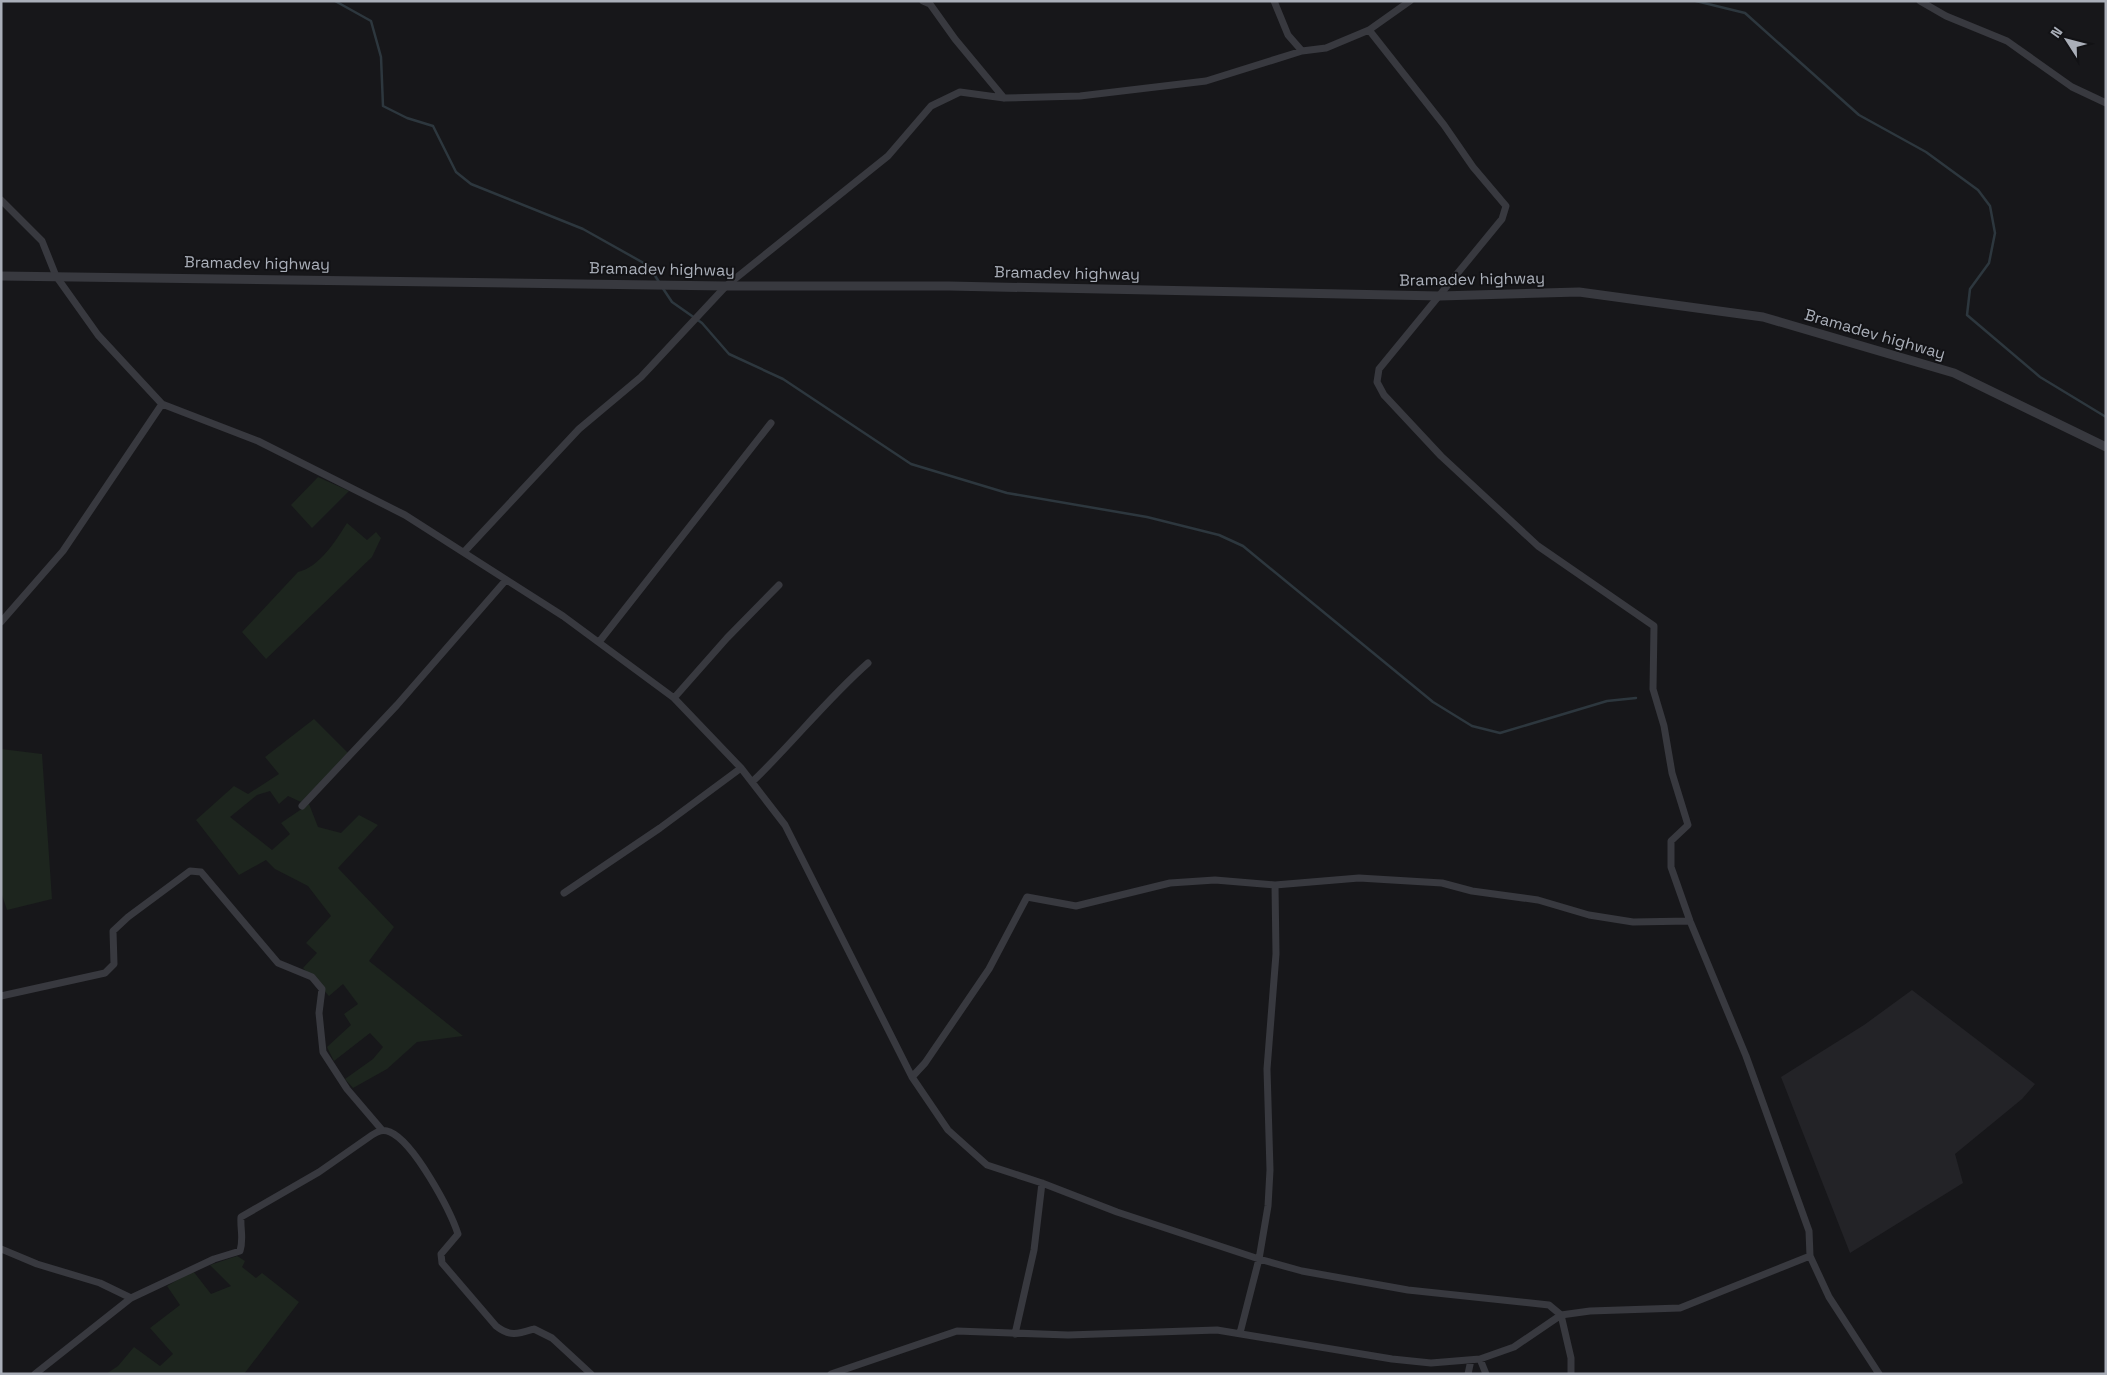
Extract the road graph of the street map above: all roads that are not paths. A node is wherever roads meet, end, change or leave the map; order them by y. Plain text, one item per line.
1 (923, 1) edge
2 (1274, 1) edge
3 (1410, 1) edge
4 (1920, 1) edge
5 (1369, 30) junction
6 (1302, 51) junction
7 (1004, 98) junction
8 (2106, 103) edge
9 (1, 200) edge
10 (1, 276) edge
11 (56, 276) junction
12 (726, 286) junction
13 (1440, 296) junction
14 (162, 404) junction
15 (771, 423) dead end
16 (2106, 447) edge
17 (464, 552) junction
18 (506, 580) junction
19 (779, 585) dead end
20 (1, 622) edge
21 (599, 642) junction
22 (868, 663) dead end
23 (674, 698) junction
24 (741, 768) junction
25 (752, 782) junction
26 (302, 806) dead end
27 (1275, 885) junction
28 (564, 893) dead end
29 (1690, 921) junction
30 (1, 996) edge
31 (912, 1077) junction
32 (382, 1130) junction
33 (1042, 1183) junction
34 (1, 1249) edge
35 (1810, 1256) junction
36 (1259, 1259) junction
37 (131, 1298) junction
38 (1561, 1315) junction
39 (1240, 1333) junction
40 (1015, 1334) junction
41 (1480, 1359) junction
42 (1471, 1360) junction
43 (35, 1374) edge
44 (592, 1374) edge
45 (830, 1374) edge
46 (1468, 1374) edge
47 (1486, 1374) edge
48 (1571, 1374) edge
49 (1878, 1374) edge

1 - 7 street
2 - 6 street
3 - 5 street
4 - 8 street
5 - 6 street
5 - 13 street
6 - 7 street
7 - 12 street
9 - 11 street
10 - 11 street, Bramadev highway
11 - 12 street, Bramadev highway
11 - 14 street
12 - 13 street, Bramadev highway
12 - 17 street
13 - 16 street, Bramadev highway
13 - 29 street
14 - 17 street
14 - 20 street
15 - 21 street
17 - 18 street
18 - 21 street
18 - 26 street
19 - 23 street
21 - 23 street
22 - 25 street
23 - 24 street
24 - 25 street
24 - 28 street
25 - 31 street
27 - 29 street
27 - 31 street
27 - 36 street
29 - 35 street
30 - 32 street
31 - 33 street
32 - 37 street
32 - 44 street
33 - 36 street
33 - 40 street
34 - 37 street
35 - 38 street
35 - 49 street
36 - 38 street
36 - 39 street
37 - 43 street
38 - 41 street
38 - 48 street
39 - 40 street
39 - 42 street
40 - 45 street
41 - 42 street
41 - 47 street
42 - 46 street

